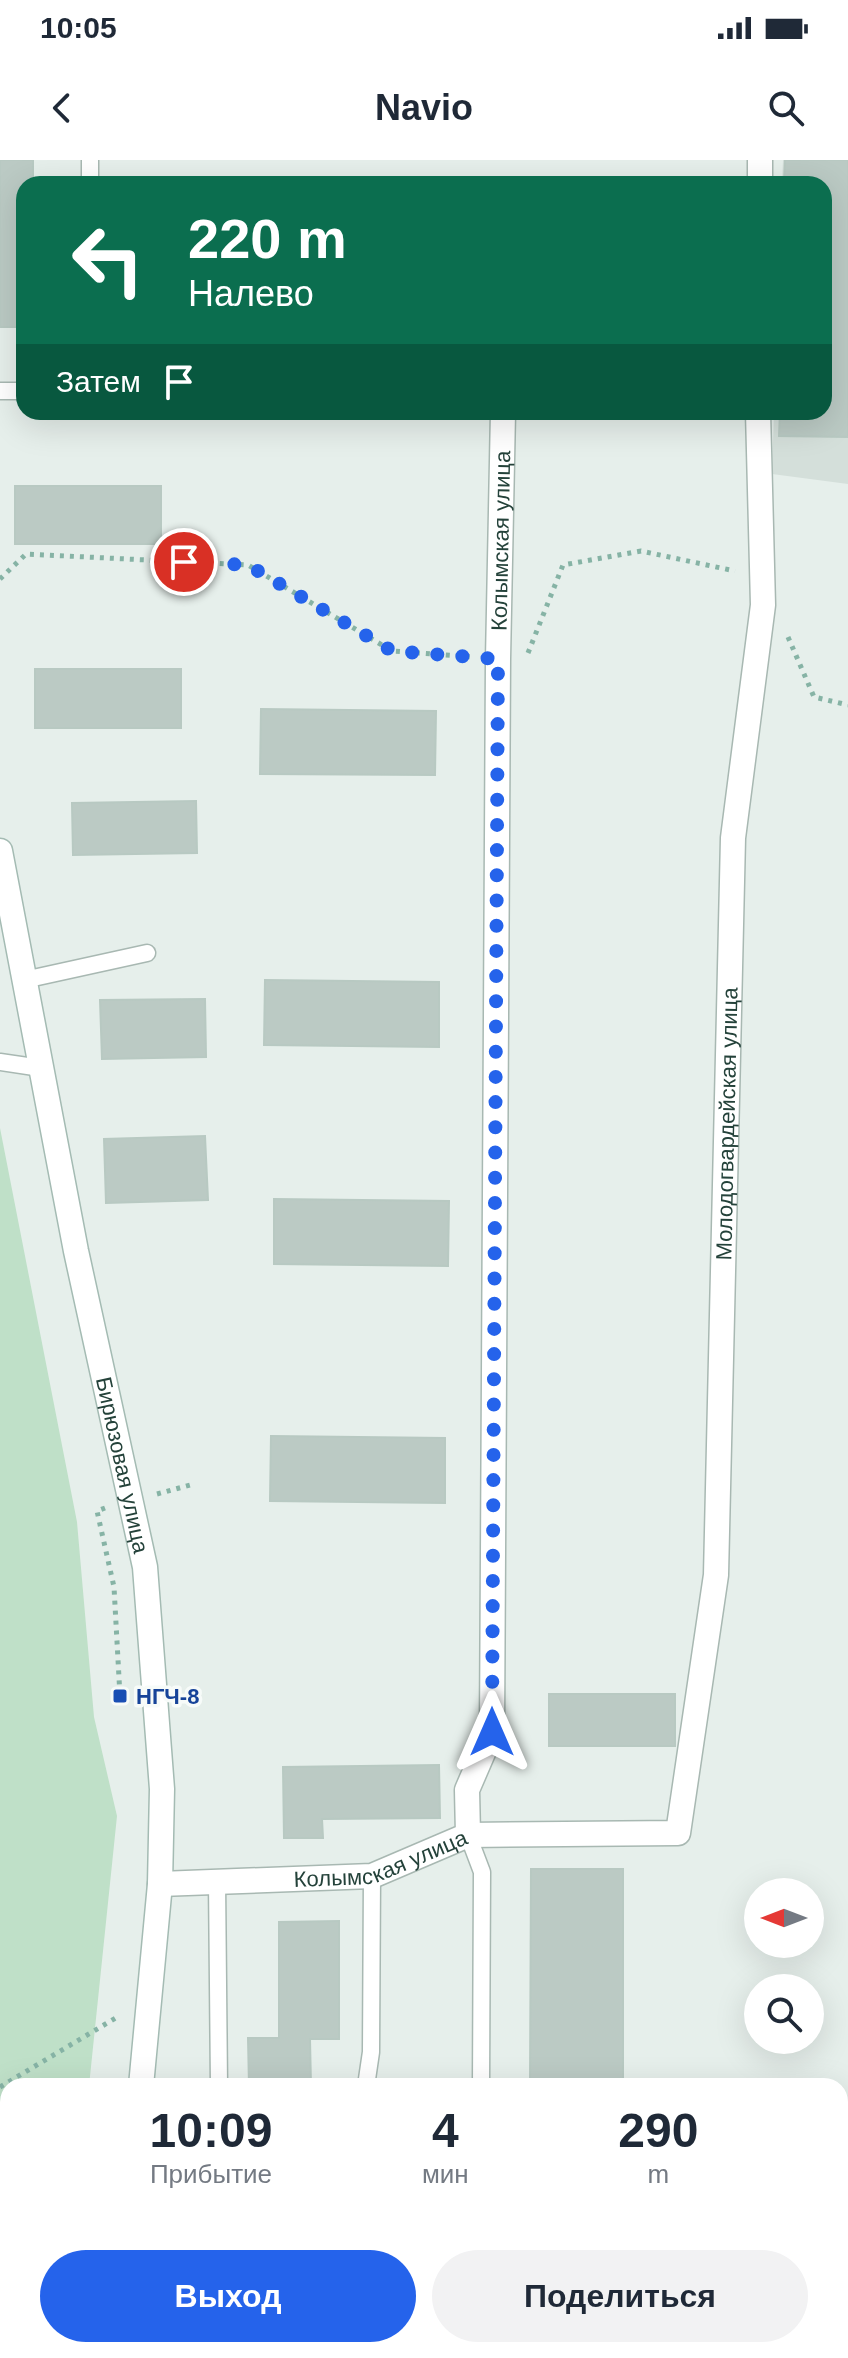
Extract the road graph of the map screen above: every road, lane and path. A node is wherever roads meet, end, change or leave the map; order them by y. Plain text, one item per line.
1 (503, 420) edge
2 (758, 420) edge
3 (762, 576) junction
4 (0, 579) edge
5 (785, 630) dead end
6 (498, 659) junction
7 (848, 705) edge
8 (0, 851) edge
9 (147, 953) dead end
10 (24, 980) junction
11 (0, 1062) edge
12 (41, 1068) junction
13 (468, 1835) junction
14 (372, 1876) junction
15 (217, 1881) junction
16 (160, 1884) junction
17 (151, 1997) junction
18 (15, 2078) edge
19 (142, 2078) edge
20 (219, 2078) edge
21 (367, 2078) edge
22 (481, 2078) edge

1 - 6 street, Колымская улица
2 - 3 street, Молодогвардейская улица
3 - 6 path
3 - 13 street, Молодогвардейская улица
4 - 6 path
5 - 7 path
6 - 13 street, Колымская улица
8 - 10 street, Бирюзовая улица
9 - 10 lane
10 - 12 street, Бирюзовая улица
11 - 12 lane
12 - 16 street, Бирюзовая улица
13 - 14 street, Колымская улица
13 - 22 lane
14 - 15 street, Колымская улица
14 - 21 lane
15 - 16 street, Колымская улица
15 - 20 lane
16 - 17 street, Бирюзовая улица
17 - 18 path
17 - 19 street, Бирюзовая улица

